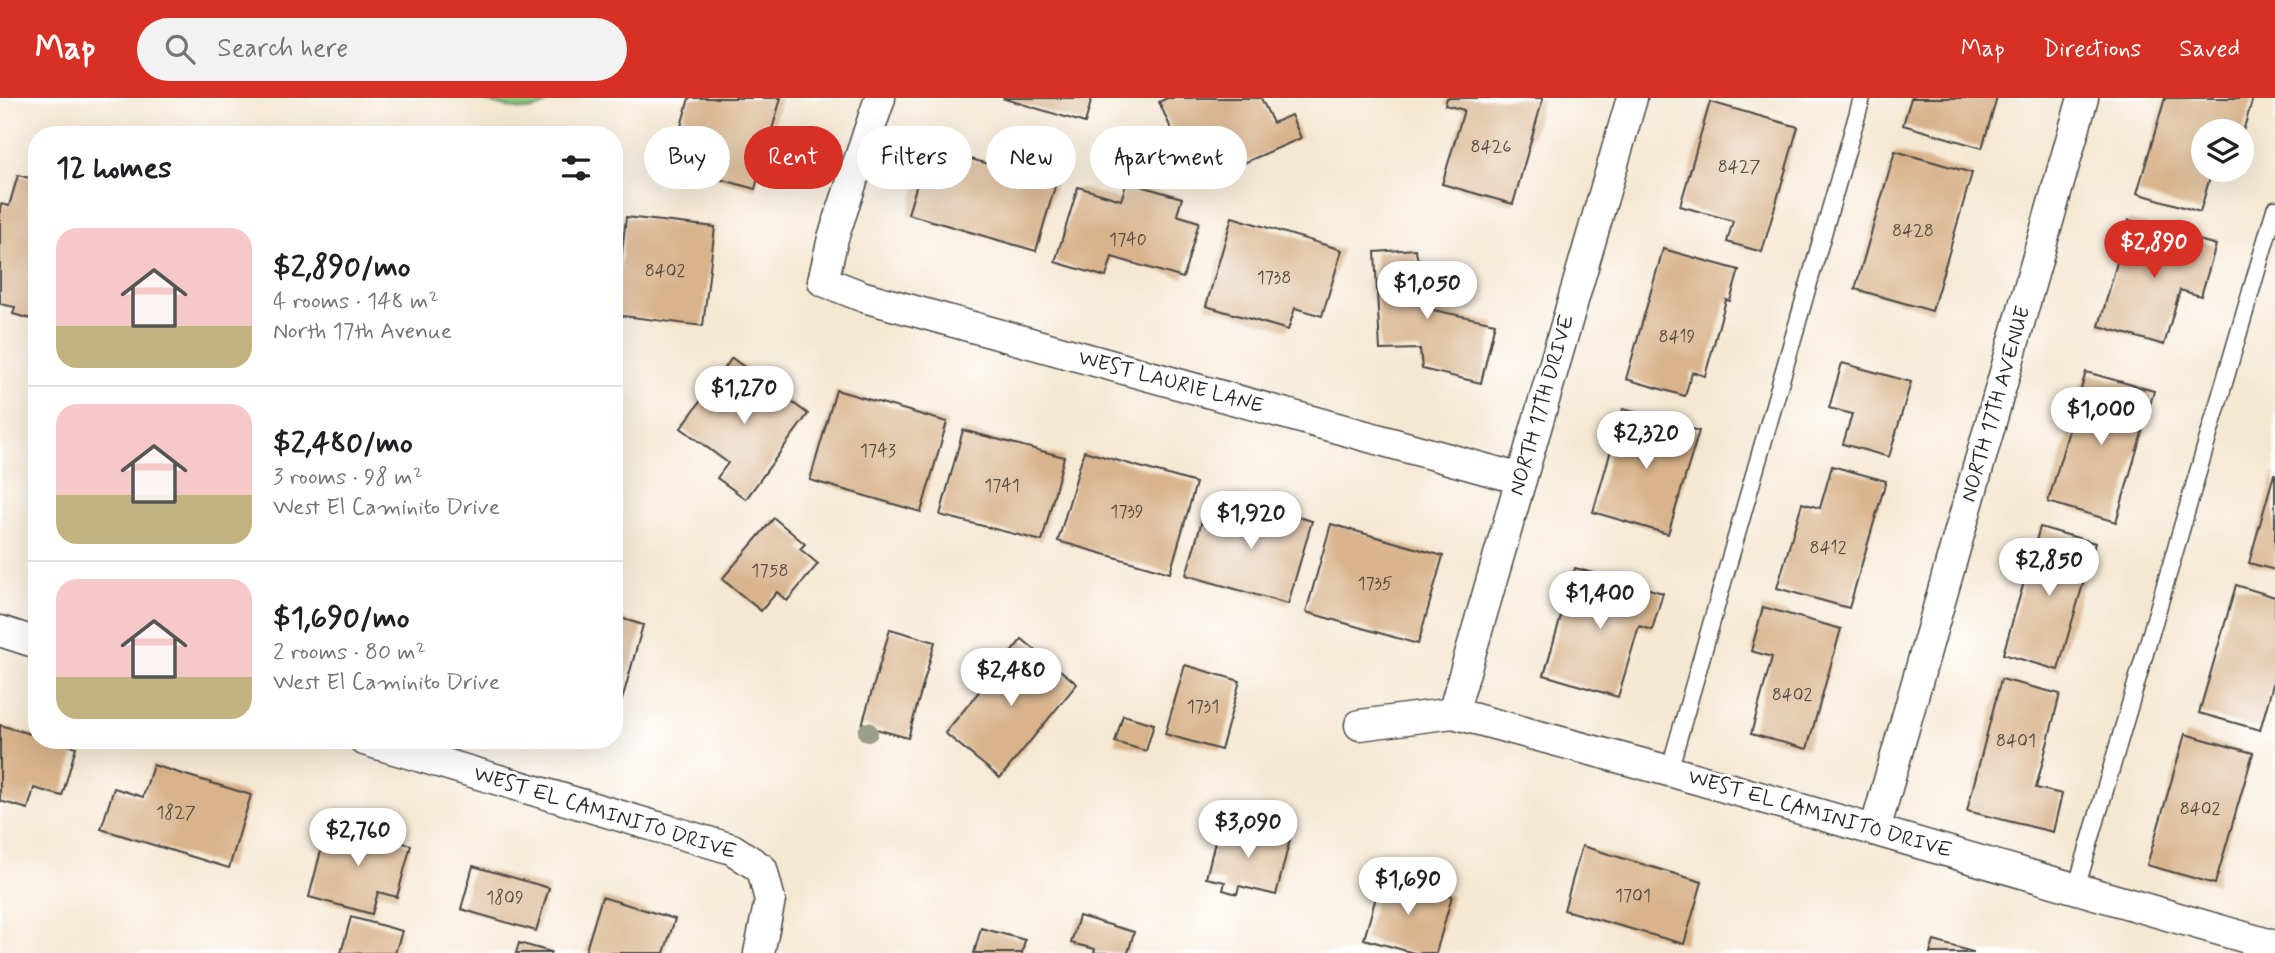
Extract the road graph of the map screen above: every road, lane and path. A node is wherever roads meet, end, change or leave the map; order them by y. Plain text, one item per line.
1 (880, 98) edge
2 (1632, 98) edge
3 (1863, 98) edge
4 (2083, 98) edge
5 (2275, 209) edge
6 (1521, 478) junction
7 (0, 632) edge
8 (28, 640) edge
9 (1453, 713) junction
10 (1360, 725) dead end
11 (394, 749) edge
12 (1669, 771) junction
13 (1875, 831) junction
14 (2076, 889) junction
15 (2275, 946) edge
16 (759, 953) edge

1 - 6 street, WEST LAURIE LANE
2 - 6 street, NORTH 17TH DRIVE
3 - 12 lane
4 - 13 street, NORTH 17TH AVENUE
5 - 14 lane
6 - 9 street, NORTH 17TH DRIVE
7 - 8 street
9 - 10 street, WEST EL CAMINITO DRIVE
9 - 12 street, WEST EL CAMINITO DRIVE
11 - 16 street, WEST EL CAMINITO DRIVE
12 - 13 street, WEST EL CAMINITO DRIVE
13 - 14 street, WEST EL CAMINITO DRIVE
14 - 15 street, WEST EL CAMINITO DRIVE

